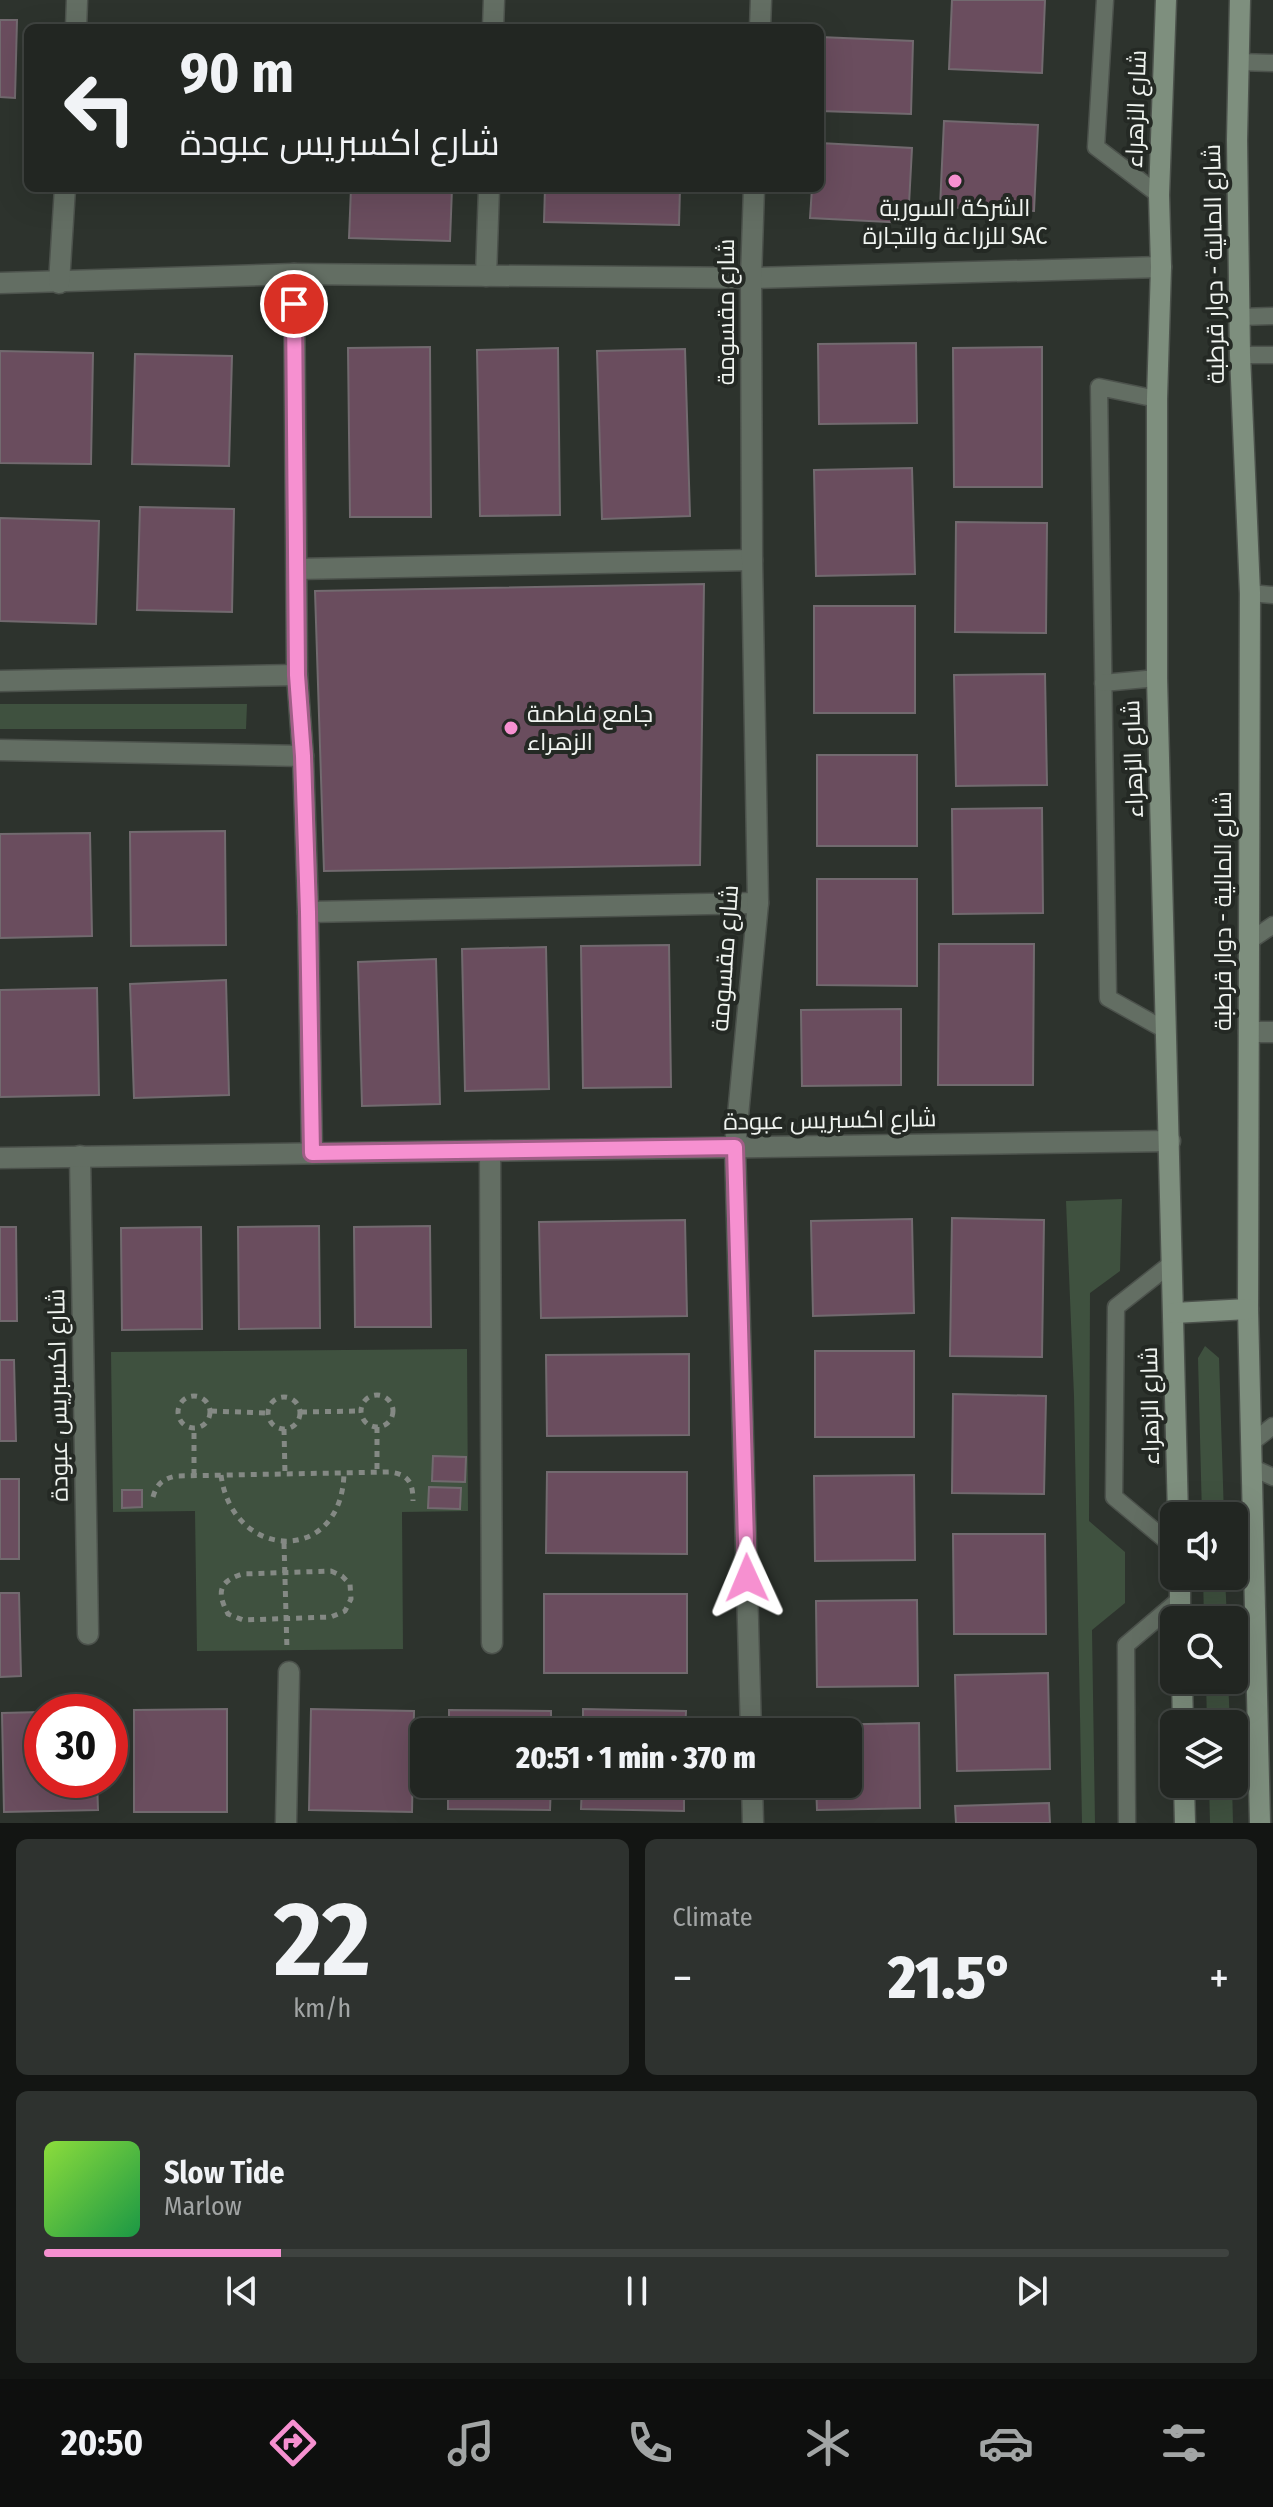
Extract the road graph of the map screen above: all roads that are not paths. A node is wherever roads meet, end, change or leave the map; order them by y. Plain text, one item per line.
1 (77, 0) edge
2 (494, 0) edge
3 (761, 0) edge
4 (1105, 0) edge
5 (1166, 0) edge
6 (1240, 0) edge
7 (76, 24) edge
8 (493, 24) edge
9 (760, 24) edge
10 (1239, 62) junction
11 (1273, 63) edge
12 (65, 192) edge
13 (489, 192) edge
14 (754, 192) edge
15 (1159, 195) junction
16 (1161, 267) junction
17 (294, 274) junction
18 (486, 276) junction
19 (751, 278) junction
20 (0, 283) edge
21 (59, 283) junction
22 (1273, 316) edge
23 (1240, 317) junction
24 (1240, 355) junction
25 (1273, 355) edge
26 (1157, 399) junction
27 (752, 560) junction
28 (297, 569) junction
29 (1250, 593) junction
30 (1273, 595) edge
31 (297, 675) junction
32 (1157, 678) junction
33 (0, 681) edge
34 (1103, 683) junction
35 (0, 750) edge
36 (303, 756) junction
37 (758, 903) junction
38 (308, 912) junction
39 (1273, 925) edge
40 (1248, 942) junction
41 (1167, 1031) junction
42 (1249, 1032) junction
43 (1273, 1032) edge
44 (1170, 1141) junction
45 (735, 1147) junction
46 (490, 1151) junction
47 (312, 1153) junction
48 (80, 1156) junction
49 (0, 1158) edge
50 (1172, 1263) junction
51 (1248, 1309) junction
52 (1174, 1313) junction
53 (1273, 1426) edge
54 (1251, 1443) junction
55 (1251, 1467) junction
56 (1273, 1477) edge
57 (1178, 1502) edge
58 (1160, 1535) edge
59 (1180, 1590) edge
60 (1180, 1599) junction
61 (1180, 1606) edge
62 (88, 1634) dead end
63 (492, 1643) dead end
64 (289, 1672) road end
65 (751, 1718) edge
66 (752, 1798) edge
67 (1184, 1798) edge
68 (286, 1823) edge
69 (753, 1823) edge
70 (1127, 1823) edge
71 (1185, 1823) edge
72 (1260, 1823) edge

1 - 7 street
2 - 8 street
3 - 9 street
4 - 15 lane
5 - 15 main road, شارع الزهراء
6 - 10 main road, شارع المالية - دوار قرطبة
10 - 11 lane
10 - 23 main road, شارع المالية - دوار قرطبة
12 - 21 street
13 - 18 street
14 - 19 street, شارع مقسومة
15 - 16 main road, شارع الزهراء
16 - 19 street
16 - 26 main road, شارع الزهراء
17 - 18 street
17 - 21 street
17 - 28 street
18 - 19 street
19 - 27 street, شارع مقسومة
20 - 21 street
22 - 23 lane
23 - 24 main road, شارع المالية - دوار قرطبة
24 - 25 lane
24 - 29 main road, شارع المالية - دوار قرطبة
26 - 32 main road, شارع الزهراء
26 - 34 lane
27 - 28 street
27 - 37 street, شارع مقسومة
28 - 31 street
29 - 30 lane
29 - 40 main road, شارع المالية - دوار قرطبة
31 - 33 street
31 - 36 street
32 - 34 lane
32 - 41 main road, شارع الزهراء
34 - 41 lane
35 - 36 street
36 - 38 street
37 - 38 street
37 - 45 street, شارع مقسومة
38 - 47 street
39 - 40 lane
40 - 42 main road, شارع المالية - دوار قرطبة
41 - 44 main road, شارع الزهراء
42 - 43 street
42 - 51 main road, شارع المالية - دوار قرطبة
44 - 45 street, شارع اكسبريس عبودة
44 - 50 main road, شارع الزهراء
45 - 46 street, شارع اكسبريس عبودة
45 - 65 street, شارع مقسومة
46 - 47 street, شارع اكسبريس عبودة
46 - 63 street
47 - 48 street, شارع اكسبريس عبودة
48 - 49 street, شارع اكسبريس عبودة
48 - 62 street, شارع اكسبريس عبودة
50 - 52 main road, شارع الزهراء
50 - 58 lane
51 - 52 main road
51 - 54 main road, شارع المالية - دوار قرطبة
52 - 57 main road, شارع الزهراء
53 - 54 lane
54 - 55 main road, شارع المالية - دوار قرطبة
55 - 56 lane
55 - 72 main road, شارع المالية - دوار قرطبة
59 - 60 main road
60 - 61 main road
60 - 70 lane
64 - 68 street
66 - 69 street
67 - 71 main road

